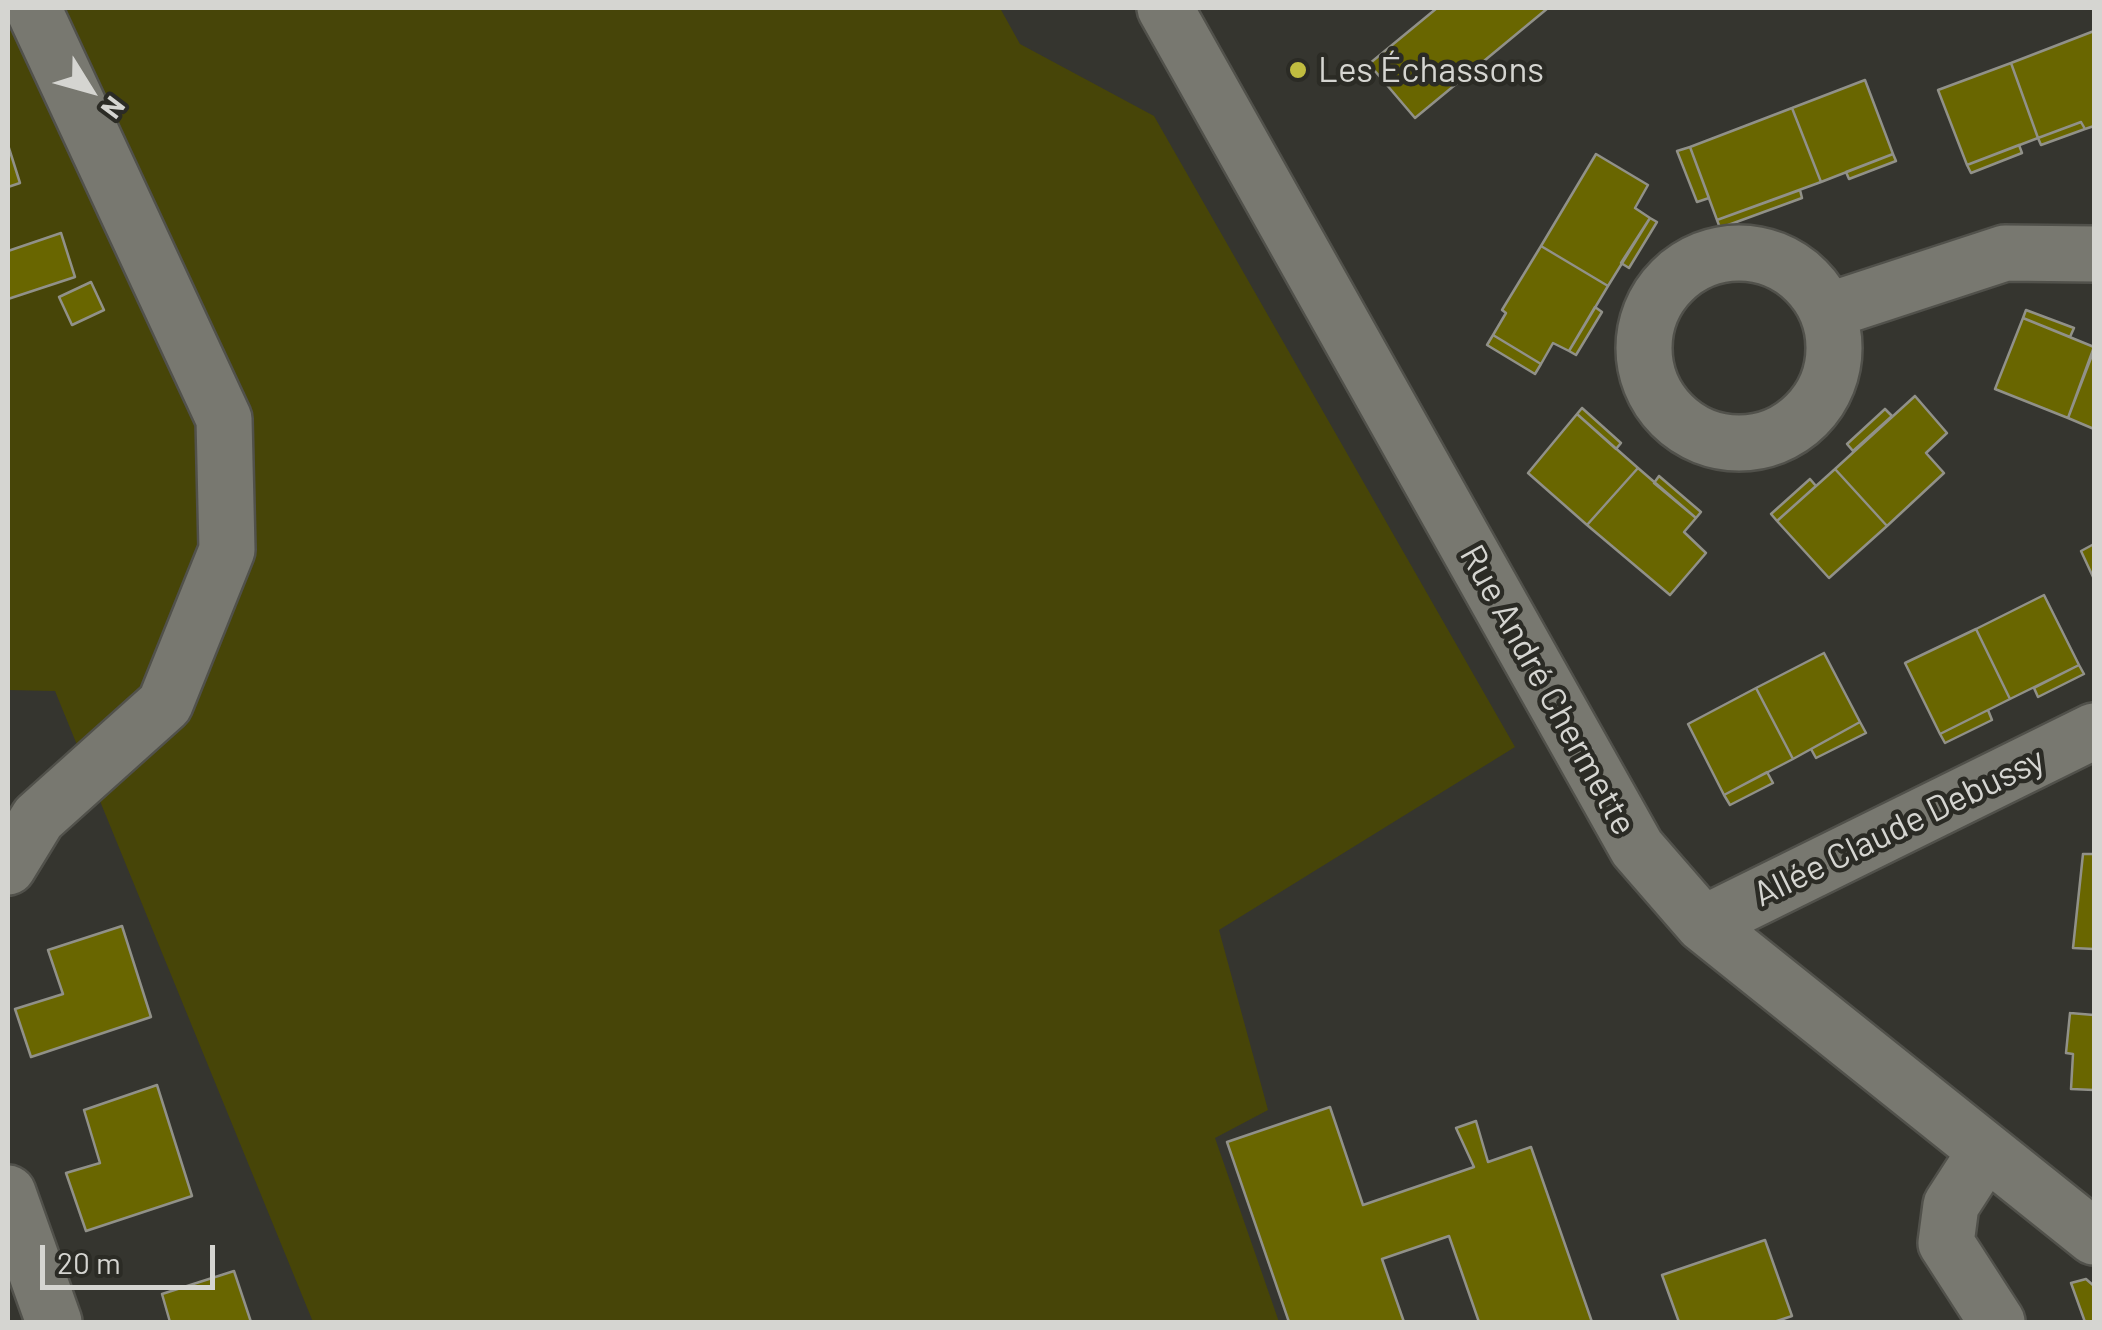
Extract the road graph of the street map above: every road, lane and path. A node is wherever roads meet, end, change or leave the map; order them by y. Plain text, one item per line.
1 (33, 8) edge
2 (1165, 8) edge
3 (2094, 254) edge
4 (1828, 311) dead end
5 (2094, 731) edge
6 (8, 867) edge
7 (1703, 924) junction
8 (1986, 1152) junction
9 (8, 1193) edge
10 (2094, 1236) edge
11 (54, 1322) edge
12 (1997, 1322) edge

1 - 6 street
2 - 7 street, Rue André Chermette
3 - 4 street
5 - 7 street, Allée Claude Debussy
7 - 8 street, Rue André Chermette
8 - 10 street, Rue André Chermette
8 - 12 street
9 - 11 street

